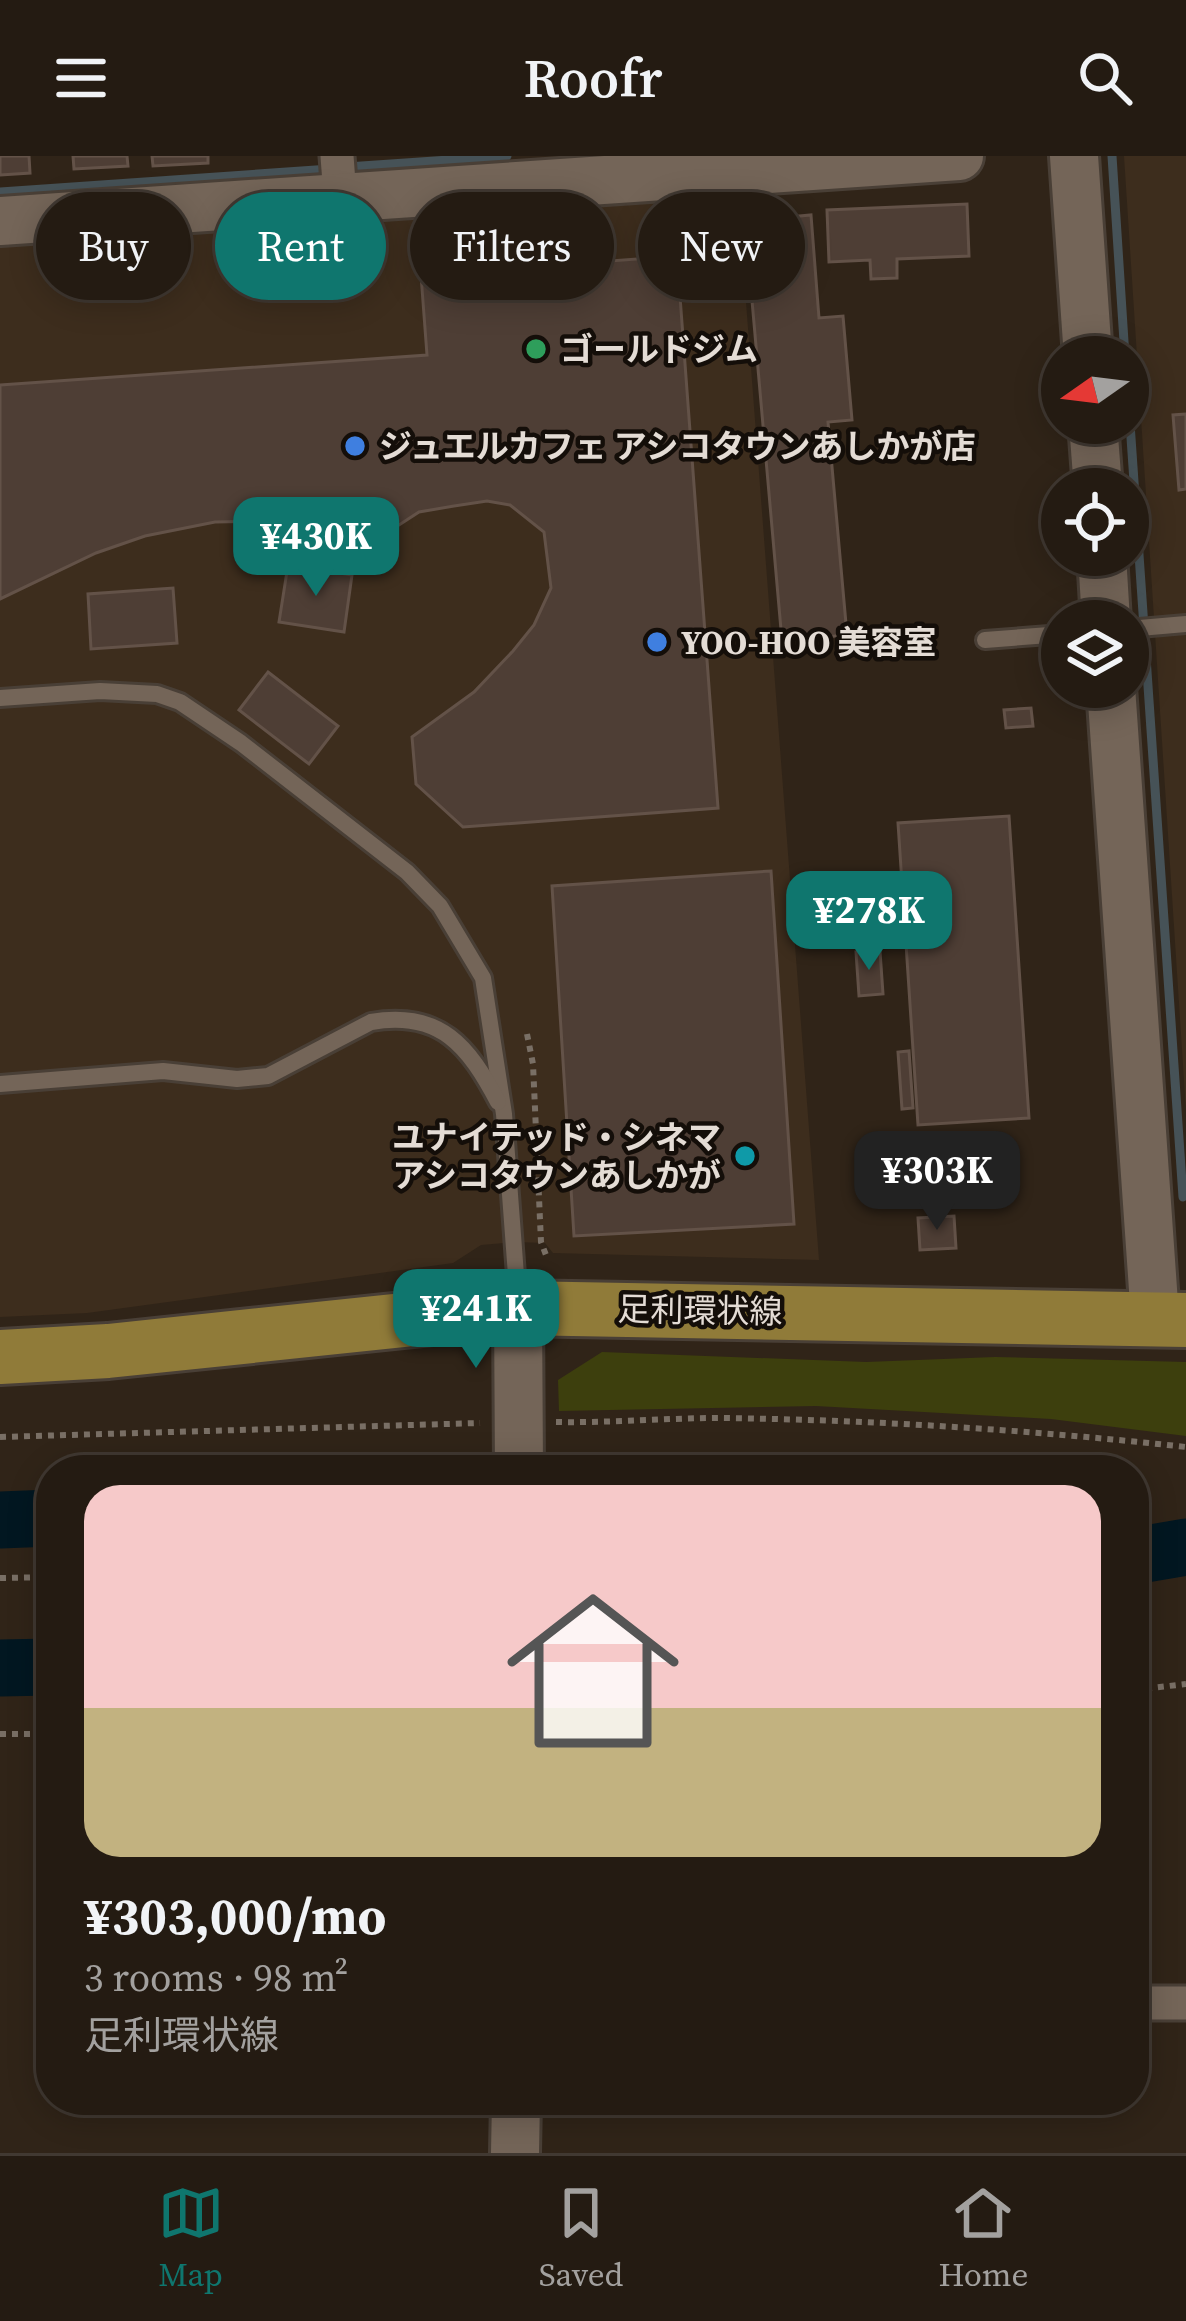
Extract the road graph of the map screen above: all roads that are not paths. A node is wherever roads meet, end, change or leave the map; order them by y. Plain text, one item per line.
1 (959, 156) edge
2 (1075, 156) edge
3 (338, 176) edge
4 (0, 221) edge
5 (1087, 336) edge
6 (1186, 624) edge
7 (1149, 627) edge
8 (1041, 636) edge
9 (985, 640) dead end
10 (0, 698) edge
11 (1113, 708) edge
12 (0, 1084) edge
13 (504, 1114) junction
14 (518, 1308) junction
15 (1170, 1319) edge
16 (0, 1357) edge
17 (519, 1437) edge
18 (1149, 2003) edge
19 (1186, 2003) edge
20 (515, 2115) edge
21 (515, 2153) edge

1 - 3 street
2 - 5 street
3 - 4 street
6 - 7 lane
8 - 9 lane
10 - 13 lane
11 - 15 street
12 - 13 lane
13 - 14 lane
14 - 15 main road, 足利環状線
14 - 16 main road, 足利環状線
14 - 17 street
18 - 19 street
20 - 21 street

